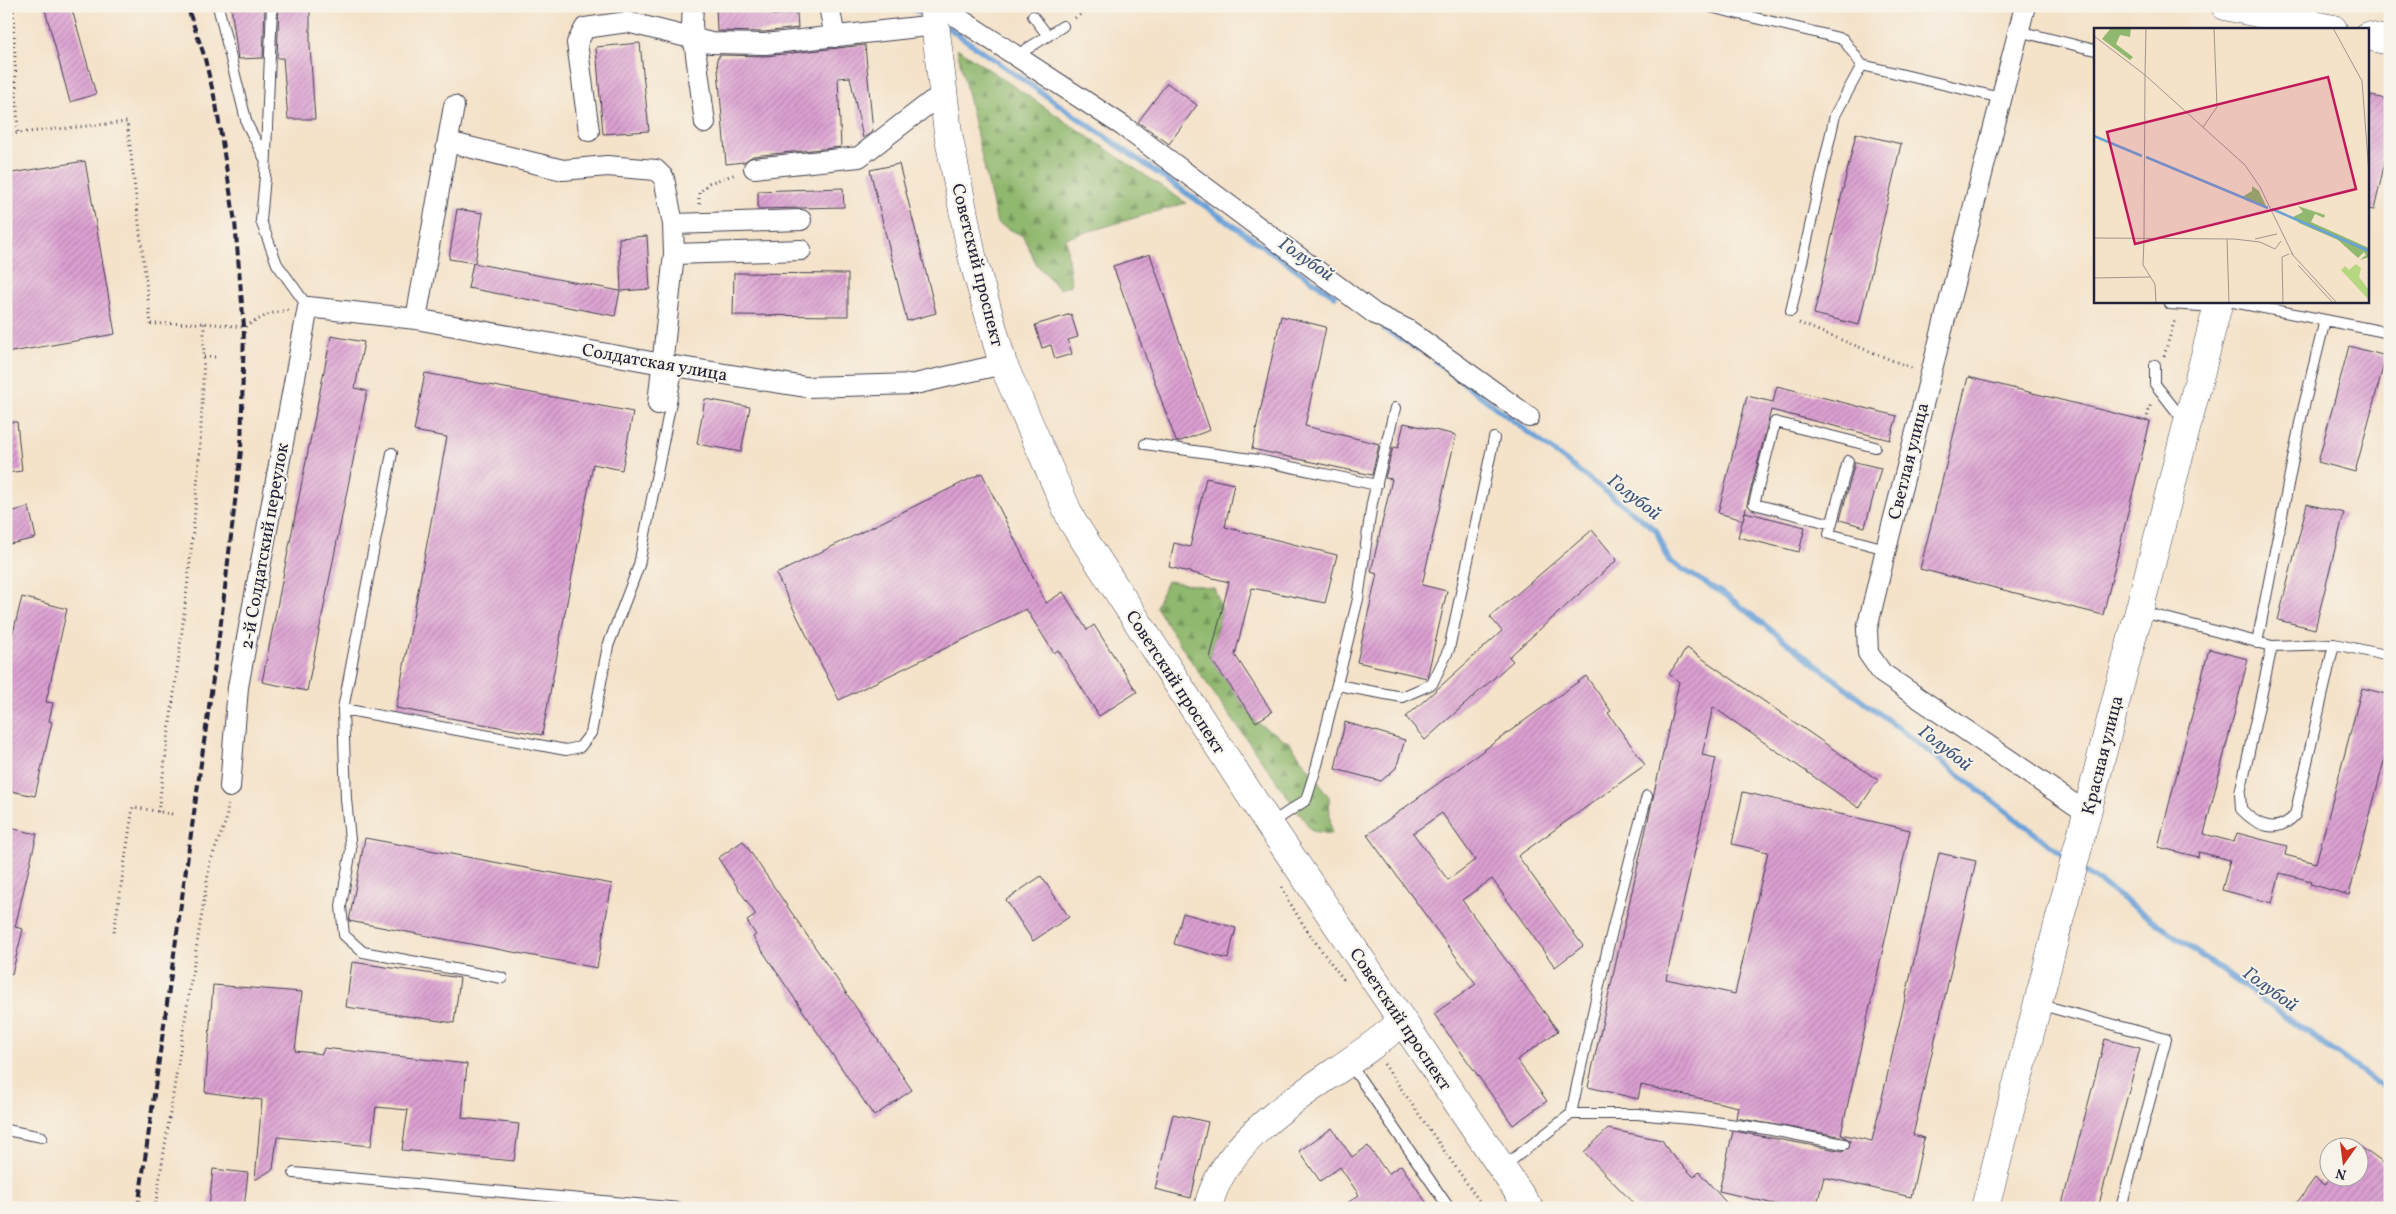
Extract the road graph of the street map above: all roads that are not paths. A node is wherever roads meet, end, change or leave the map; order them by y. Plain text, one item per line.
1 (218, 6) edge
2 (272, 6) edge
3 (693, 6) edge
4 (829, 6) edge
5 (1706, 6) edge
6 (2025, 6) edge
7 (2225, 6) edge
8 (1033, 16) dead end
9 (936, 17) edge
10 (2300, 19) edge
11 (1063, 26) road end
12 (2331, 28) edge
13 (2018, 31) junction
14 (1048, 36) junction
15 (2368, 36) edge
16 (835, 37) junction
17 (694, 40) junction
18 (2390, 41) edge
19 (2094, 50) edge
20 (1016, 56) junction
21 (1862, 65) junction
22 (2001, 98) junction
23 (938, 101) junction
24 (454, 106) dead end
25 (704, 123) dead end
26 (589, 131) dead end
27 (448, 142) junction
28 (266, 160) junction
29 (754, 168) road end
30 (801, 220) dead end
31 (673, 224) junction
32 (800, 250) dead end
33 (674, 254) junction
34 (2221, 303) edge
35 (2170, 304) dead end
36 (308, 307) junction
37 (1791, 311) dead end
38 (416, 319) junction
39 (2324, 320) junction
40 (2390, 333) edge
41 (1003, 364) junction
42 (670, 365) junction
43 (2155, 365) dead end
44 (658, 404) dead end
45 (1395, 408) dead end
46 (1529, 417) dead end
47 (2187, 426) junction
48 (1494, 438) dead end
49 (1145, 444) dead end
50 (1875, 448) dead end
51 (392, 453) dead end
52 (1848, 461) dead end
53 (1377, 485) junction
54 (1832, 524) junction
55 (1886, 548) junction
56 (2138, 611) junction
57 (2257, 642) junction
58 (2334, 644) junction
59 (2272, 646) junction
60 (2390, 656) edge
61 (1337, 685) junction
62 (343, 709) junction
63 (230, 787) road end
64 (1647, 796) dead end
65 (2087, 813) junction
66 (1269, 824) junction
67 (502, 978) dead end
68 (2037, 1004) junction
69 (1401, 1022) junction
70 (1350, 1064) junction
71 (1572, 1114) junction
72 (6, 1130) edge
73 (42, 1137) dead end
74 (1844, 1144) dead end
75 (1502, 1168) junction
76 (294, 1173) dead end
77 (680, 1208) edge
78 (1208, 1208) edge
79 (1449, 1208) edge
80 (1529, 1208) edge
81 (1985, 1208) edge
82 (2121, 1208) edge

1 - 28 lane
2 - 28 lane
3 - 17 street
4 - 16 street
5 - 21 lane
6 - 13 street, Светлая улица
7 - 10 main road
8 - 14 lane
9 - 16 street
9 - 20 street
9 - 23 main road, Советский проспект
10 - 12 main road
11 - 14 lane
13 - 19 lane
13 - 22 street, Светлая улица
14 - 20 lane
15 - 18 main road
16 - 17 street
17 - 25 street
17 - 26 street
20 - 46 street
21 - 22 lane
21 - 37 lane
22 - 55 street, Светлая улица
23 - 29 street
23 - 41 main road, Советский проспект
24 - 27 street
27 - 31 street
27 - 38 street
28 - 36 lane
30 - 31 street
31 - 33 street
32 - 33 street
33 - 42 street
34 - 35 lane
34 - 39 lane
34 - 47 main road, Красная улица
36 - 38 street, Солдатская улица
36 - 63 street, 2-й Солдатский переулок
38 - 42 street, Солдатская улица
39 - 40 lane
39 - 57 lane
41 - 42 street, Солдатская улица
41 - 66 main road, Советский проспект
42 - 44 street
42 - 62 lane
43 - 47 lane
45 - 53 lane
47 - 56 main road, Красная улица
48 - 61 lane
49 - 53 lane
50 - 54 lane
51 - 62 lane
52 - 54 lane
53 - 61 lane
54 - 55 lane
55 - 65 street, Светлая улица
56 - 57 lane
56 - 65 main road, Красная улица
57 - 59 lane
58 - 59 lane
58 - 59 lane
58 - 60 lane
61 - 66 lane
62 - 67 lane
64 - 71 lane
65 - 68 main road, Красная улица
66 - 69 main road, Советский проспект
68 - 81 main road, Красная улица
68 - 82 lane
69 - 70 main road
69 - 75 main road, Советский проспект
70 - 78 main road
70 - 79 lane
71 - 74 lane
71 - 75 lane
72 - 73 lane
75 - 80 main road, Советский проспект
76 - 77 lane

